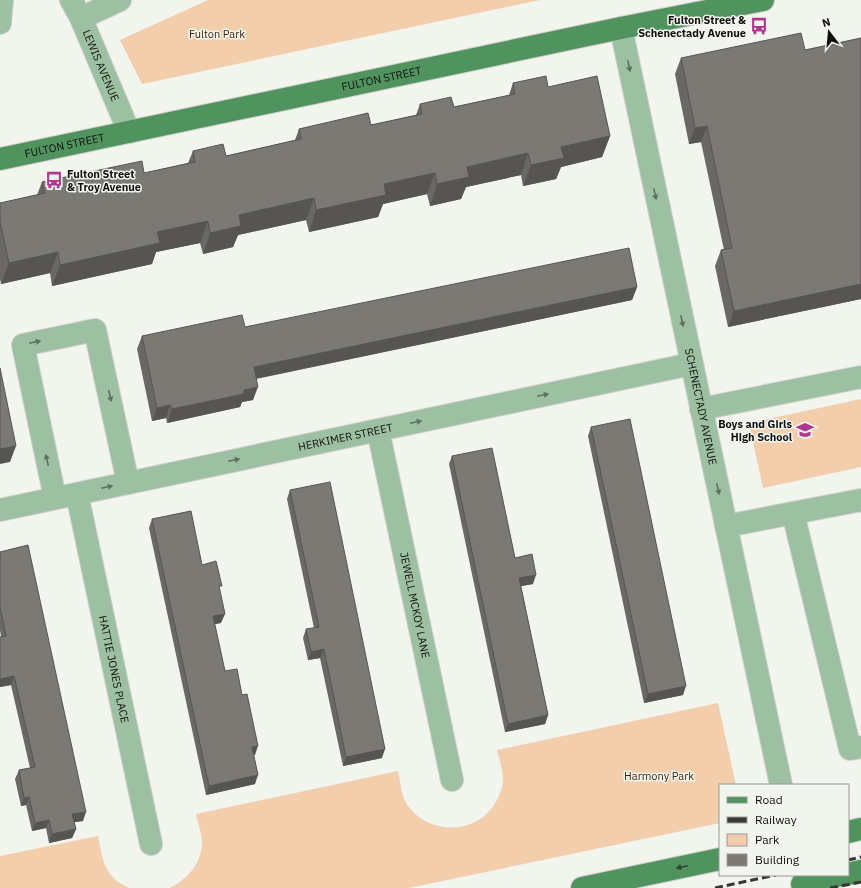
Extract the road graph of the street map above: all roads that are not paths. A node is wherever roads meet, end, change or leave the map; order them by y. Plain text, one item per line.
1 (2, 0) edge
2 (120, 0) edge
3 (763, 0) edge
4 (76, 9) edge
5 (0, 23) edge
6 (621, 28) junction
7 (129, 132) junction
8 (0, 159) edge
9 (691, 364) junction
10 (861, 377) edge
11 (701, 409) junction
12 (378, 430) junction
13 (128, 483) junction
14 (77, 494) junction
15 (55, 498) junction
16 (861, 500) edge
17 (0, 510) edge
18 (793, 513) junction
19 (726, 526) junction
20 (861, 747) edge
21 (452, 780) dead end
22 (781, 784) edge
23 (861, 829) edge
24 (849, 832) edge
25 (151, 844) dead end
26 (719, 859) edge
27 (861, 871) edge
28 (849, 874) edge
29 (835, 876) edge
30 (801, 882) edge
31 (582, 888) edge

1 - 5 street
2 - 4 street
3 - 6 main road, FULTON STREET
4 - 7 street, LEWIS AVENUE
6 - 7 main road, FULTON STREET
6 -> 9 street, SCHENECTADY AVENUE
7 - 8 main road, FULTON STREET
9 - 11 street, SCHENECTADY AVENUE
12 -> 9 street, HERKIMER STREET
10 - 11 street
11 -> 19 street, SCHENECTADY AVENUE
13 -> 12 street, HERKIMER STREET
12 - 21 street, JEWELL MCKOY LANE
14 -> 13 street, HERKIMER STREET
15 -> 13 street
14 - 15 street, HERKIMER STREET
14 - 25 street, HATTIE JONES PLACE
15 - 17 street, HERKIMER STREET
16 - 18 street
18 - 19 street
18 - 20 street
19 - 22 street, SCHENECTADY AVENUE
23 - 24 main road
26 -> 31 main road
27 - 28 main road
29 - 30 main road

